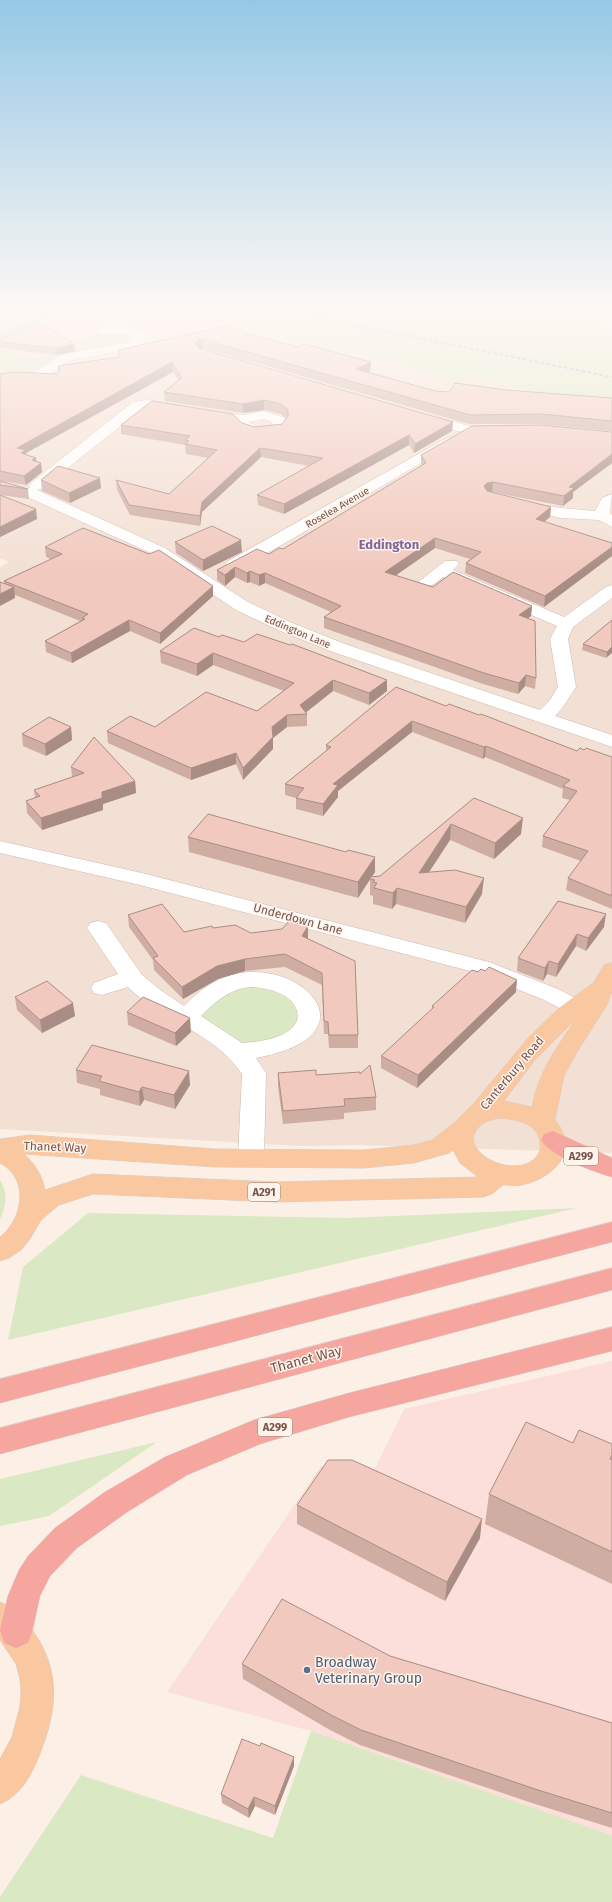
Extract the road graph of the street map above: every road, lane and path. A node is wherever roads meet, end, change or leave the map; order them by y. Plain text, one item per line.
1 (409, 413) edge
2 (243, 419) dead end
3 (510, 429) edge
4 (468, 430) junction
5 (0, 486) edge
6 (29, 492) junction
7 (612, 498) edge
8 (506, 501) edge
9 (607, 518) edge
10 (214, 574) junction
11 (425, 583) edge
12 (612, 590) edge
13 (566, 624) junction
14 (543, 718) junction
15 (612, 741) edge
16 (0, 847) edge
17 (98, 928) dead end
18 (132, 977) junction
19 (607, 979) edge
20 (102, 988) dead end
21 (581, 1010) junction
22 (187, 1017) junction
23 (237, 1051) junction
24 (470, 1122) junction
25 (547, 1131) junction
26 (0, 1148) edge
27 (0, 1152) edge
28 (252, 1158) junction
29 (612, 1168) edge
30 (499, 1174) junction
31 (32, 1213) junction
32 (612, 1232) edge
33 (2, 1253) edge
34 (612, 1279) edge
35 (612, 1339) edge
36 (0, 1391) edge
37 (0, 1441) edge
38 (8, 1625) edge
39 (1, 1786) edge

1 - 4 street
2 - 6 street
3 - 4 street
4 - 10 street, Roselea Avenue
5 - 6 street, Eddington Lane
6 - 10 street, Eddington Lane
7 - 9 street
8 - 9 street
10 - 14 street, Eddington Lane
11 - 13 street
12 - 13 street
13 - 14 street
14 - 15 street, Eddington Lane
16 - 21 street, Underdown Lane
17 - 18 street
18 - 20 street
18 - 22 street
19 - 21 main road, Canterbury Road
21 - 24 main road, Canterbury Road
21 - 25 main road, Canterbury Road
22 - 23 street
22 - 23 street
23 - 28 street
24 - 25 main road
24 - 28 main road, Thanet Way
24 - 30 main road
25 - 29 highway, A299
25 - 30 main road
26 - 28 main road, Thanet Way
27 - 31 main road
30 - 31 main road, A291
31 - 33 main road
32 - 36 highway
34 - 37 highway, Thanet Way
35 - 38 highway, A299
38 - 39 main road

